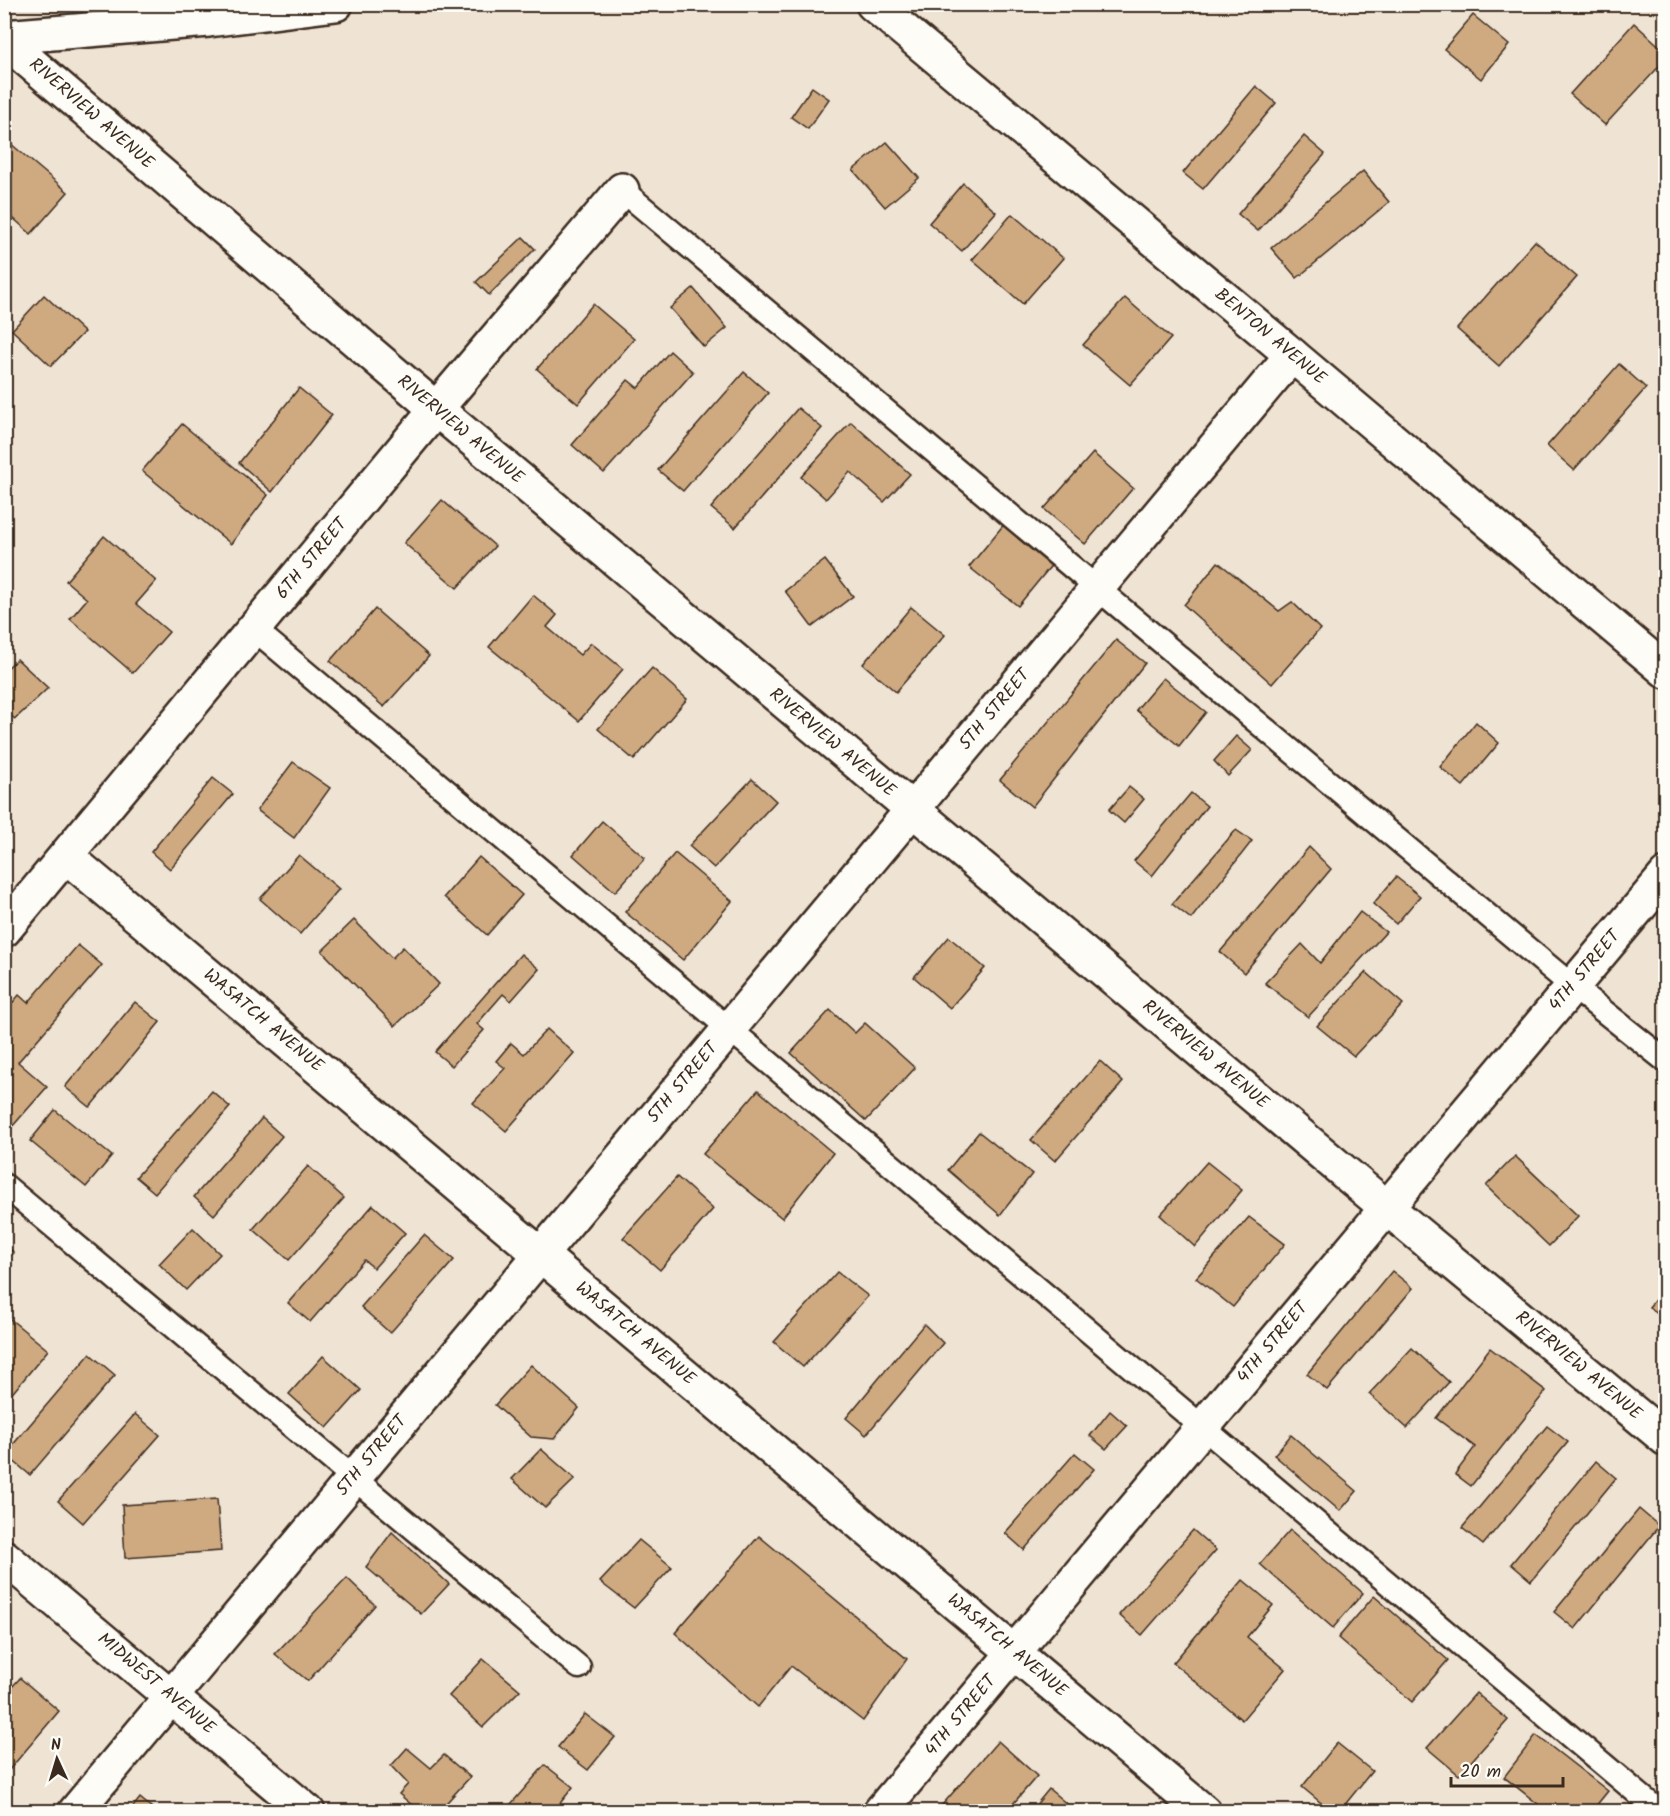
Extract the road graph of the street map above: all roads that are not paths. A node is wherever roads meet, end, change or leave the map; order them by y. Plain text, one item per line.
1 (336, 4) edge
2 (873, 4) edge
3 (4, 38) edge
4 (622, 190) joint
5 (1292, 355) junction
6 (436, 410) junction
7 (1097, 588) junction
8 (254, 629) junction
9 (1665, 671) edge
10 (912, 809) junction
11 (66, 856) junction
12 (1665, 875) edge
13 (4, 930) edge
14 (1572, 986) junction
15 (729, 1028) junction
16 (1665, 1061) edge
17 (4, 1185) edge
18 (1387, 1208) junction
19 (541, 1254) junction
20 (1203, 1426) junction
21 (1665, 1439) edge
22 (354, 1478) junction
23 (4, 1557) edge
24 (1014, 1652) junction
25 (579, 1667) dead end
26 (171, 1697) junction
27 (75, 1812) edge
28 (308, 1812) edge
29 (880, 1812) edge
30 (1204, 1812) edge
31 (1660, 1812) edge

1 - 3 street
2 - 5 street, BENTON AVENUE
3 - 6 street, RIVERVIEW AVENUE
4 - 6 street, 6TH STREET
4 - 7 lane
5 - 7 street, 5TH STREET
5 - 9 street, BENTON AVENUE
6 - 8 street, 6TH STREET
6 - 10 street, RIVERVIEW AVENUE
7 - 10 street, 5TH STREET
7 - 14 lane
8 - 11 street, 6TH STREET
8 - 15 lane
10 - 15 street, 5TH STREET
10 - 18 street, RIVERVIEW AVENUE
11 - 13 street, 6TH STREET
11 - 19 street, WASATCH AVENUE
12 - 14 street, 4TH STREET
14 - 16 lane
14 - 18 street, 4TH STREET
15 - 19 street, 5TH STREET
15 - 20 lane
17 - 22 lane
18 - 20 street, 4TH STREET
18 - 21 street, RIVERVIEW AVENUE
19 - 22 street, 5TH STREET
19 - 24 street, WASATCH AVENUE
20 - 24 street, 4TH STREET
20 - 31 lane
22 - 25 lane
22 - 26 street, 5TH STREET
23 - 26 street, MIDWEST AVENUE
24 - 29 street, 4TH STREET
24 - 30 street, WASATCH AVENUE
26 - 27 street, 5TH STREET
26 - 28 street, MIDWEST AVENUE

